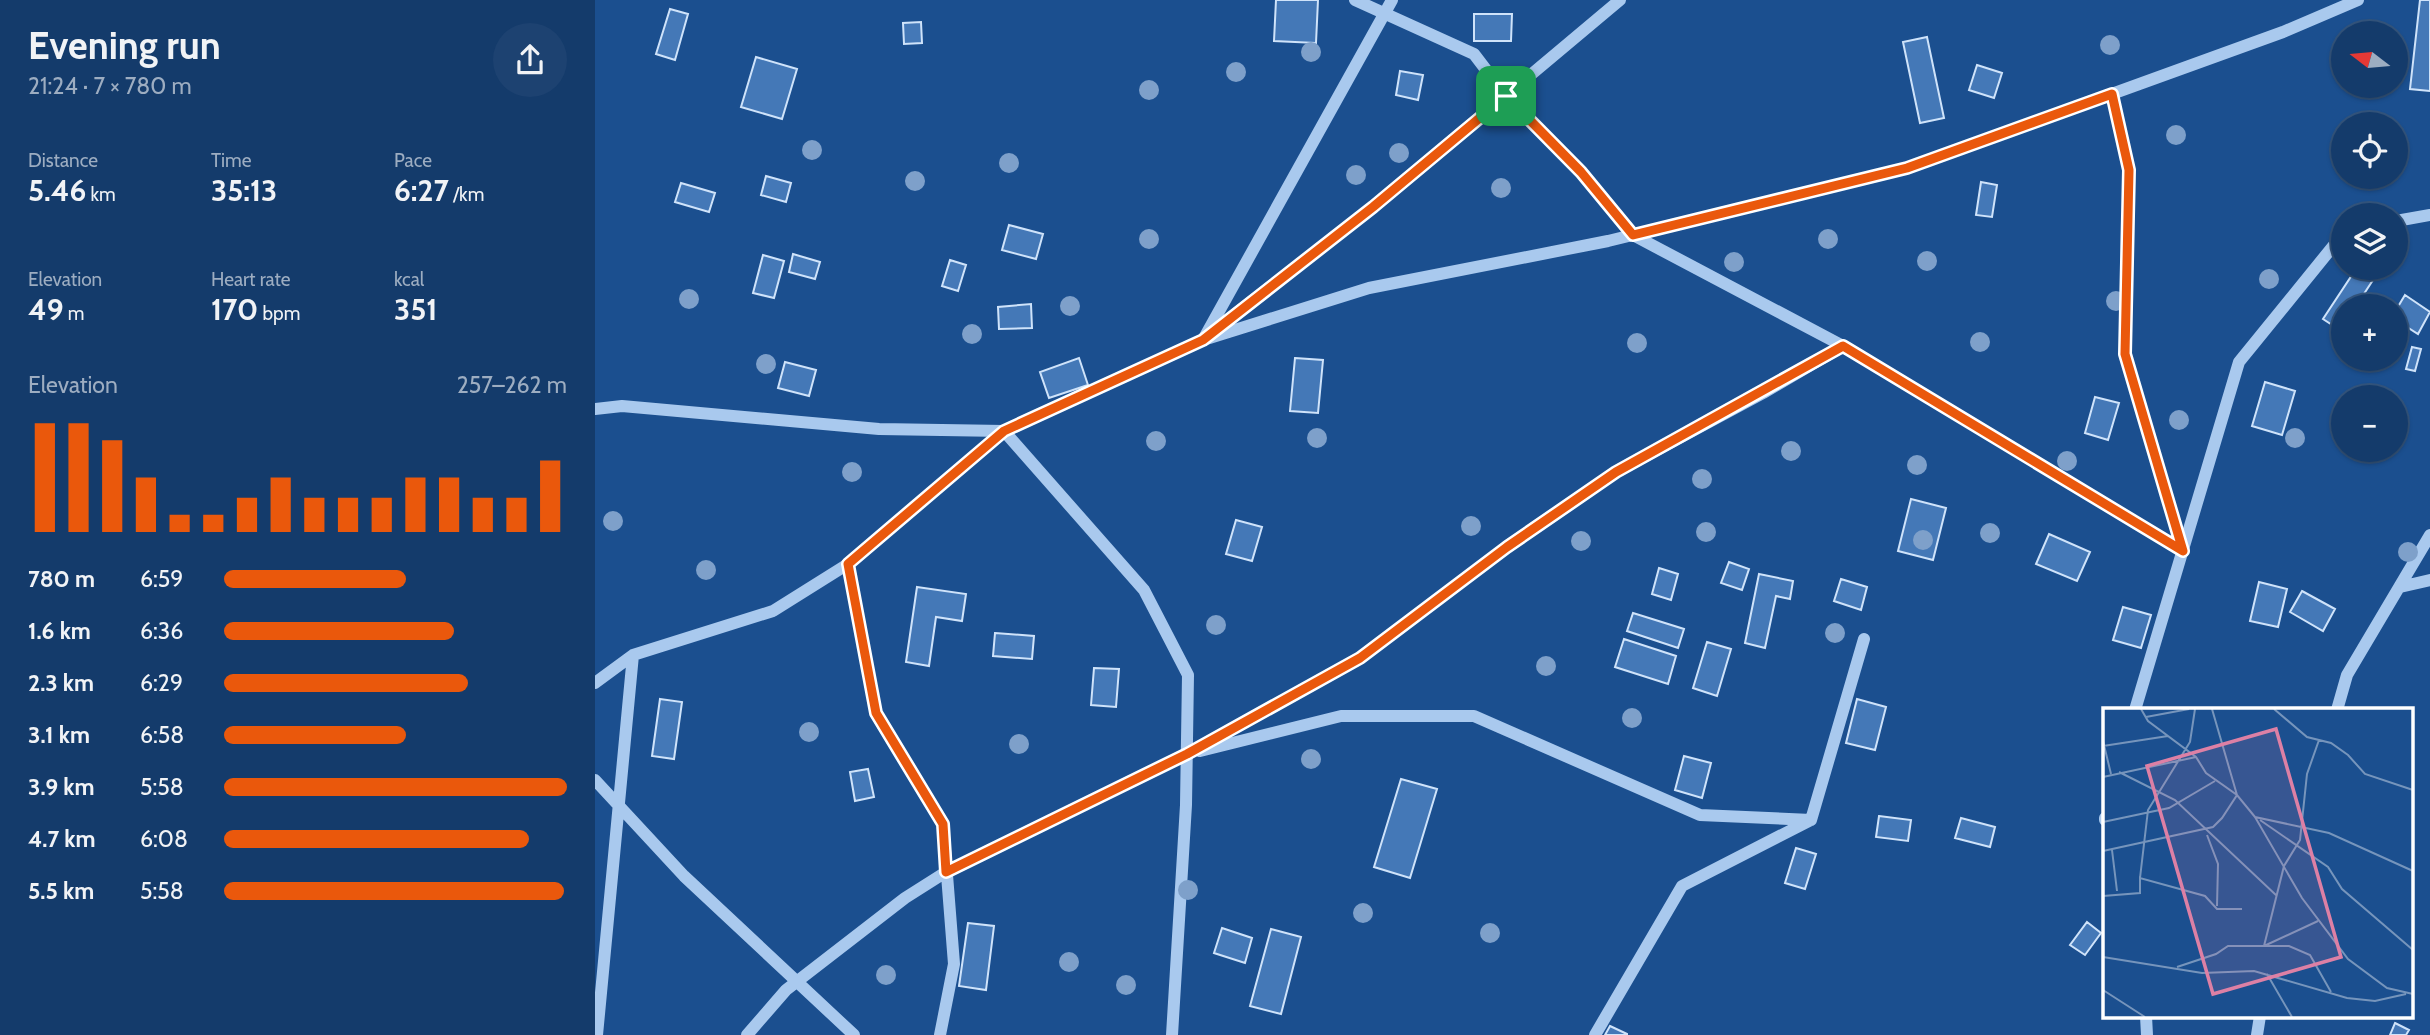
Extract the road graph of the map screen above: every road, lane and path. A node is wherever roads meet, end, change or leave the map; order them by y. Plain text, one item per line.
1 (1355, 0) edge
2 (1392, 0) edge
3 (1620, 0) edge
4 (2358, 0) edge
5 (1385, 13) junction
6 (2112, 94) junction
7 (1506, 96) junction
8 (2430, 215) edge
9 (2408, 219) edge
10 (1633, 235) junction
11 (2331, 249) edge
12 (1203, 340) junction
13 (1843, 346) junction
14 (595, 409) edge
15 (1004, 431) junction
16 (2430, 535) edge
17 (2183, 551) junction
18 (848, 564) junction
19 (2430, 580) edge
20 (2400, 587) junction
21 (1864, 639) dead end
22 (633, 655) junction
23 (595, 683) edge
24 (2135, 708) edge
25 (2337, 708) edge
26 (1187, 754) junction
27 (595, 780) edge
28 (618, 805) junction
29 (1811, 820) junction
30 (946, 872) junction
31 (797, 982) junction
32 (597, 1035) edge
33 (747, 1035) edge
34 (854, 1035) edge
35 (940, 1035) edge
36 (1172, 1035) edge
37 (1595, 1035) edge

1 - 5 street
2 - 5 street
3 - 7 street
4 - 6 street
5 - 7 street
5 - 12 street
6 - 10 street
6 - 17 street
7 - 10 street
7 - 12 street
8 - 9 street
10 - 12 street
10 - 13 street
11 - 17 street
12 - 15 street
13 - 17 street
13 - 26 street
14 - 15 street
15 - 18 street
15 - 26 street
16 - 20 street
17 - 24 street
18 - 22 street
18 - 30 street
19 - 20 street
20 - 25 street
21 - 29 street
22 - 23 street
22 - 28 street
26 - 29 street
26 - 30 street
26 - 36 street
27 - 28 street
28 - 31 street
28 - 32 street
29 - 37 street
30 - 31 street
30 - 35 street
31 - 33 street
31 - 34 street

